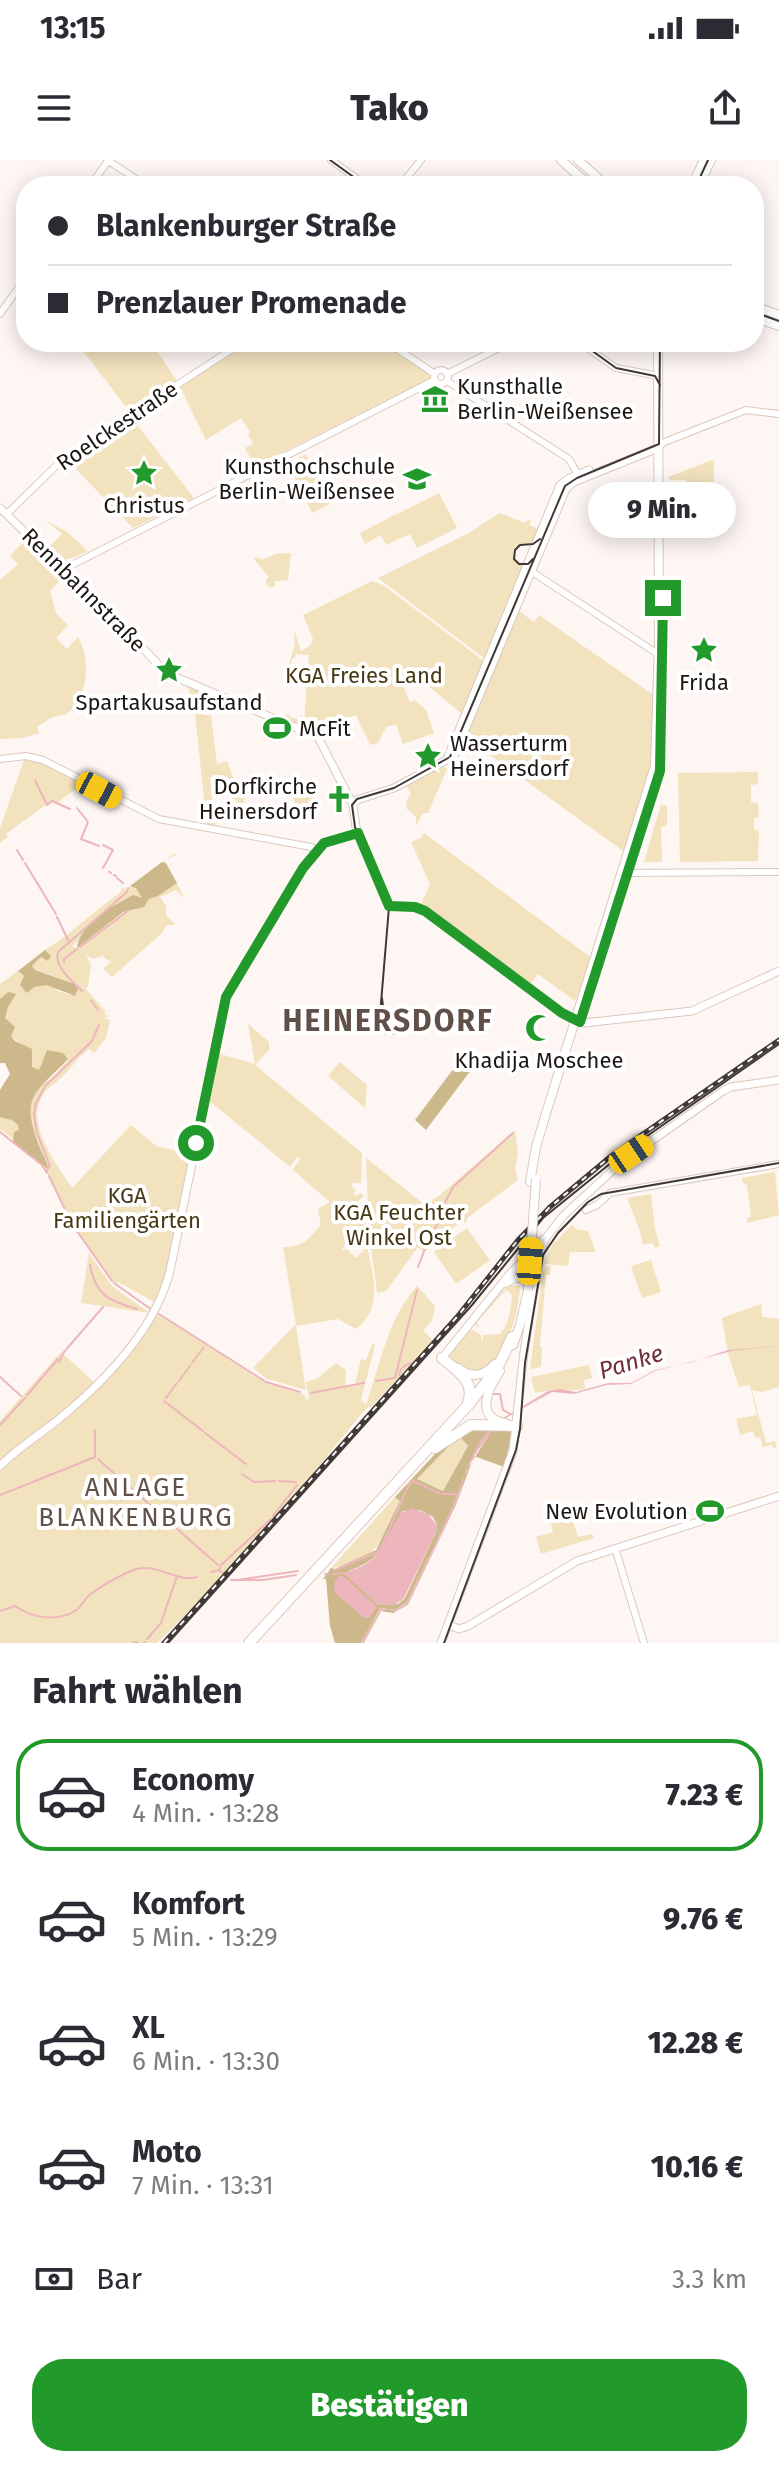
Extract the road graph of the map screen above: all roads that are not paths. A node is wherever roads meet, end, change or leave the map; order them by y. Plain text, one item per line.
1 (107, 160) edge
2 (331, 160) edge
3 (421, 160) edge
4 (561, 160) edge
5 (578, 160) edge
6 (132, 176) edge
7 (353, 176) edge
8 (408, 176) edge
9 (579, 176) edge
10 (596, 176) edge
11 (16, 291) edge
12 (0, 314) edge
13 (228, 352) edge
14 (401, 352) edge
15 (493, 352) edge
16 (593, 352) edge
17 (660, 352) edge
18 (660, 375) junction
19 (435, 377) junction
20 (447, 378) junction
21 (779, 414) edge
22 (659, 445) junction
23 (577, 477) junction
24 (660, 499) junction
25 (2, 514) edge
26 (64, 569) junction
27 (529, 570) junction
28 (658, 654) junction
29 (0, 759) edge
30 (353, 805) junction
31 (358, 833) junction
32 (314, 849) junction
33 (779, 870) edge
34 (625, 874) junction
35 (779, 971) edge
36 (577, 1021) junction
37 (779, 1080) edge
38 (779, 1164) edge
39 (586, 1210) dead end
40 (545, 1239) junction
41 (529, 1285) junction
42 (501, 1287) junction
43 (512, 1337) junction
44 (442, 1357) junction
45 (496, 1377) junction
46 (466, 1408) junction
47 (517, 1426) junction
48 (433, 1449) junction
49 (0, 1466) edge
50 (779, 1496) edge
51 (615, 1548) junction
52 (449, 1623) junction
53 (252, 1643) edge
54 (441, 1643) edge
55 (644, 1643) edge

1 - 6 street
2 - 7 street
3 - 8 street
4 - 9 main road
5 - 10 main road
11 - 12 street
13 - 25 street, Roelckestraße
14 - 19 street
15 - 20 street
16 - 18 street
17 - 18 main road
18 - 22 main road
19 - 20 street
19 - 20 street
19 - 26 street
20 - 23 street
21 - 22 street
22 - 23 main road
22 - 24 main road
23 - 27 main road
23 - 27 main road
24 - 28 main road
24 - 34 main road
25 - 26 main road, Rennbahnstraße
26 - 30 main road, Rennbahnstraße
27 - 28 street
27 - 30 main road
28 - 34 main road
29 - 32 street
30 - 31 main road
31 - 32 main road
31 - 36 main road
32 - 49 main road
33 - 34 street
34 - 36 main road
35 - 36 main road
36 - 41 main road, bridge
37 - 40 main road
38 - 39 street
40 - 41 main road
40 - 42 main road
41 - 42 main road
41 - 43 main road
41 - 45 main road
41 - 47 main road
42 - 44 main road
43 - 44 main road
43 - 46 highway
44 - 46 highway
45 - 47 main road
45 - 48 highway
46 - 53 highway
47 - 48 highway
47 - 52 main road
48 - 53 highway
50 - 51 main road
51 - 52 main road
51 - 55 street
52 - 54 main road

